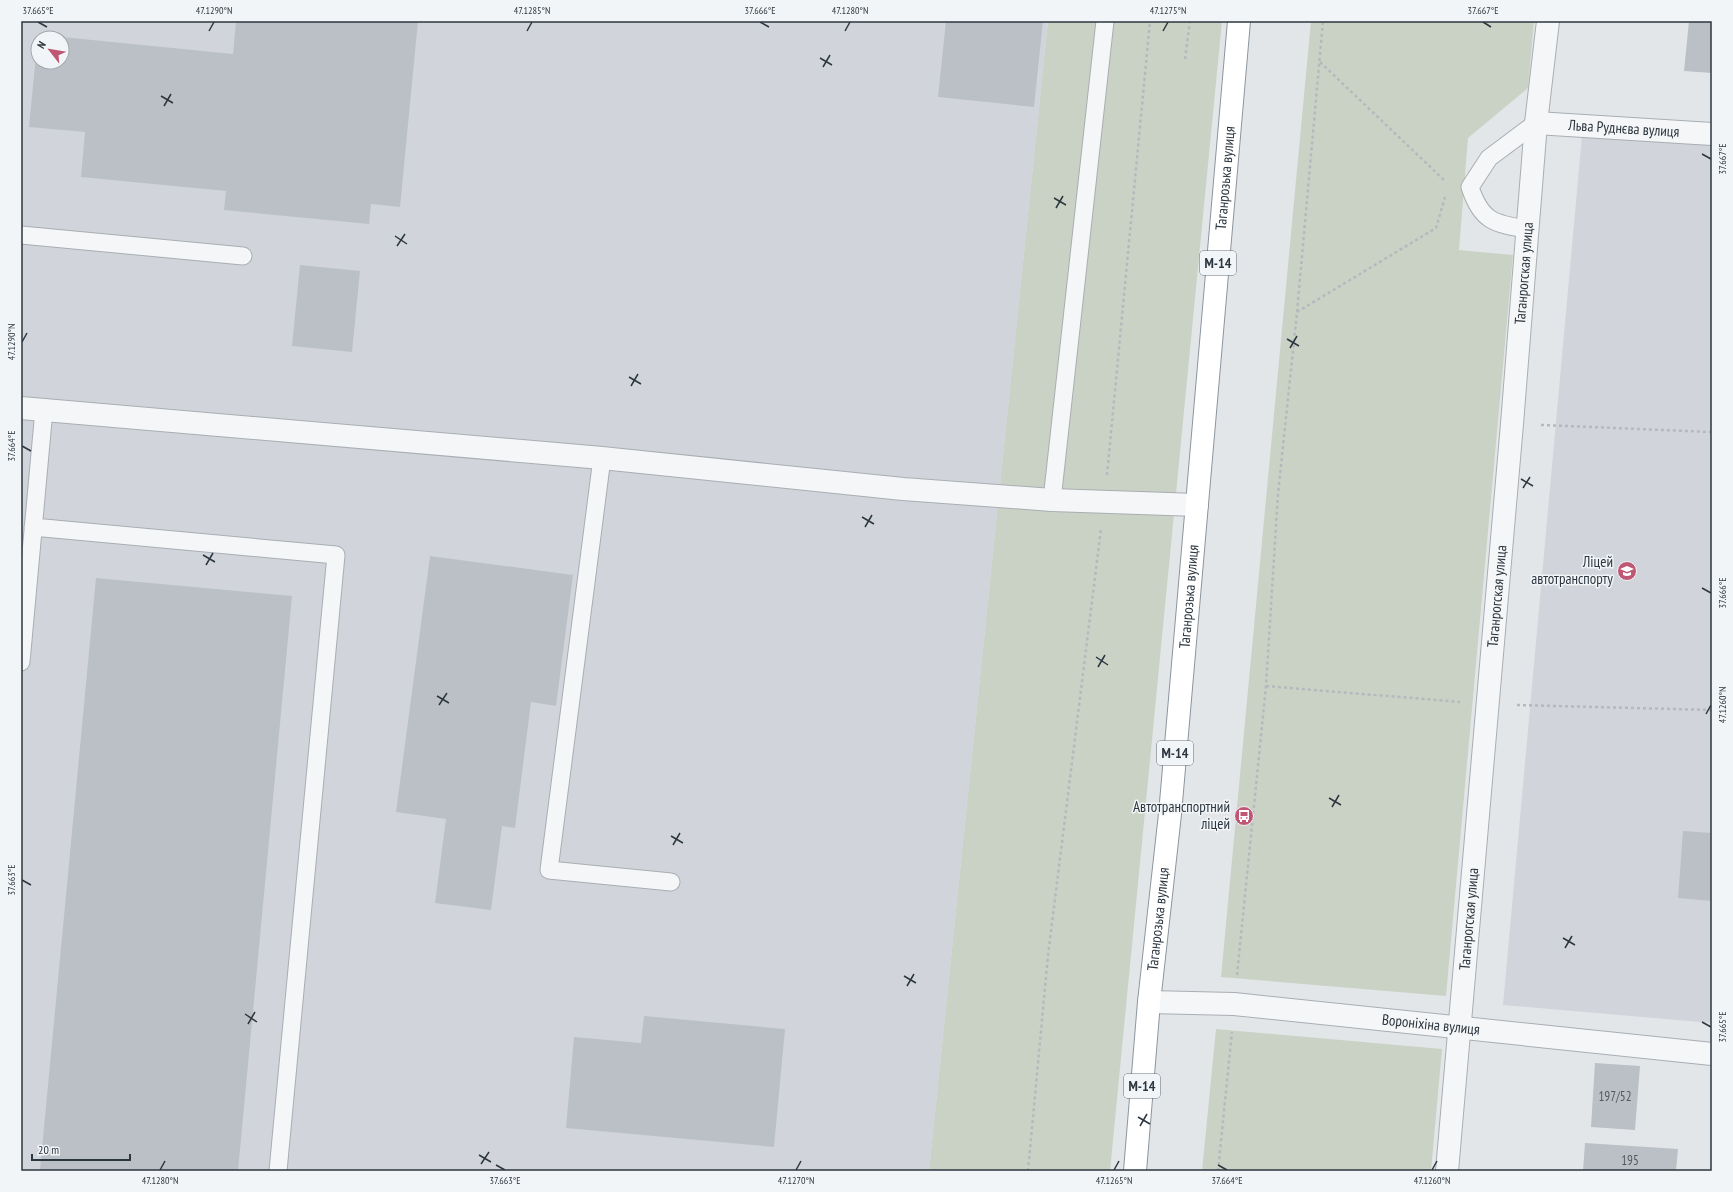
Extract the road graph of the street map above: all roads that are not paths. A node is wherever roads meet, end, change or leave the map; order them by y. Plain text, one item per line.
1 (1105, 21) edge
2 (1239, 21) edge
3 (1548, 21) edge
4 (1536, 123) junction
5 (1712, 134) edge
6 (1527, 229) junction
7 (21, 235) edge
8 (243, 256) dead end
9 (21, 408) edge
10 (44, 410) junction
11 (602, 458) junction
12 (1052, 500) junction
13 (1197, 505) junction
14 (33, 527) junction
15 (21, 662) edge
16 (671, 882) dead end
17 (1149, 1002) junction
18 (1460, 1028) junction
19 (1712, 1054) edge
20 (278, 1171) edge
21 (1135, 1171) edge
22 (1447, 1171) edge

1 - 12 lane
2 - 13 highway, Таганрозька вулиця / М-14
3 - 4 street, Таганрогская улица
4 - 5 street, Льва Руднєва вулиця
4 - 6 street, Таганрогская улица
4 - 6 lane
6 - 18 street, Таганрогская улица
7 - 8 lane
9 - 10 street
10 - 11 street
10 - 14 lane
11 - 12 street
11 - 16 lane
12 - 13 street
13 - 17 highway, Таганрозька вулиця / М-14
14 - 15 lane
14 - 20 lane
17 - 18 street, Вороніхіна вулиця
17 - 21 highway, Таганрозька вулиця / М-14
18 - 19 street, Вороніхіна вулиця
18 - 22 street, Таганрогская улица

